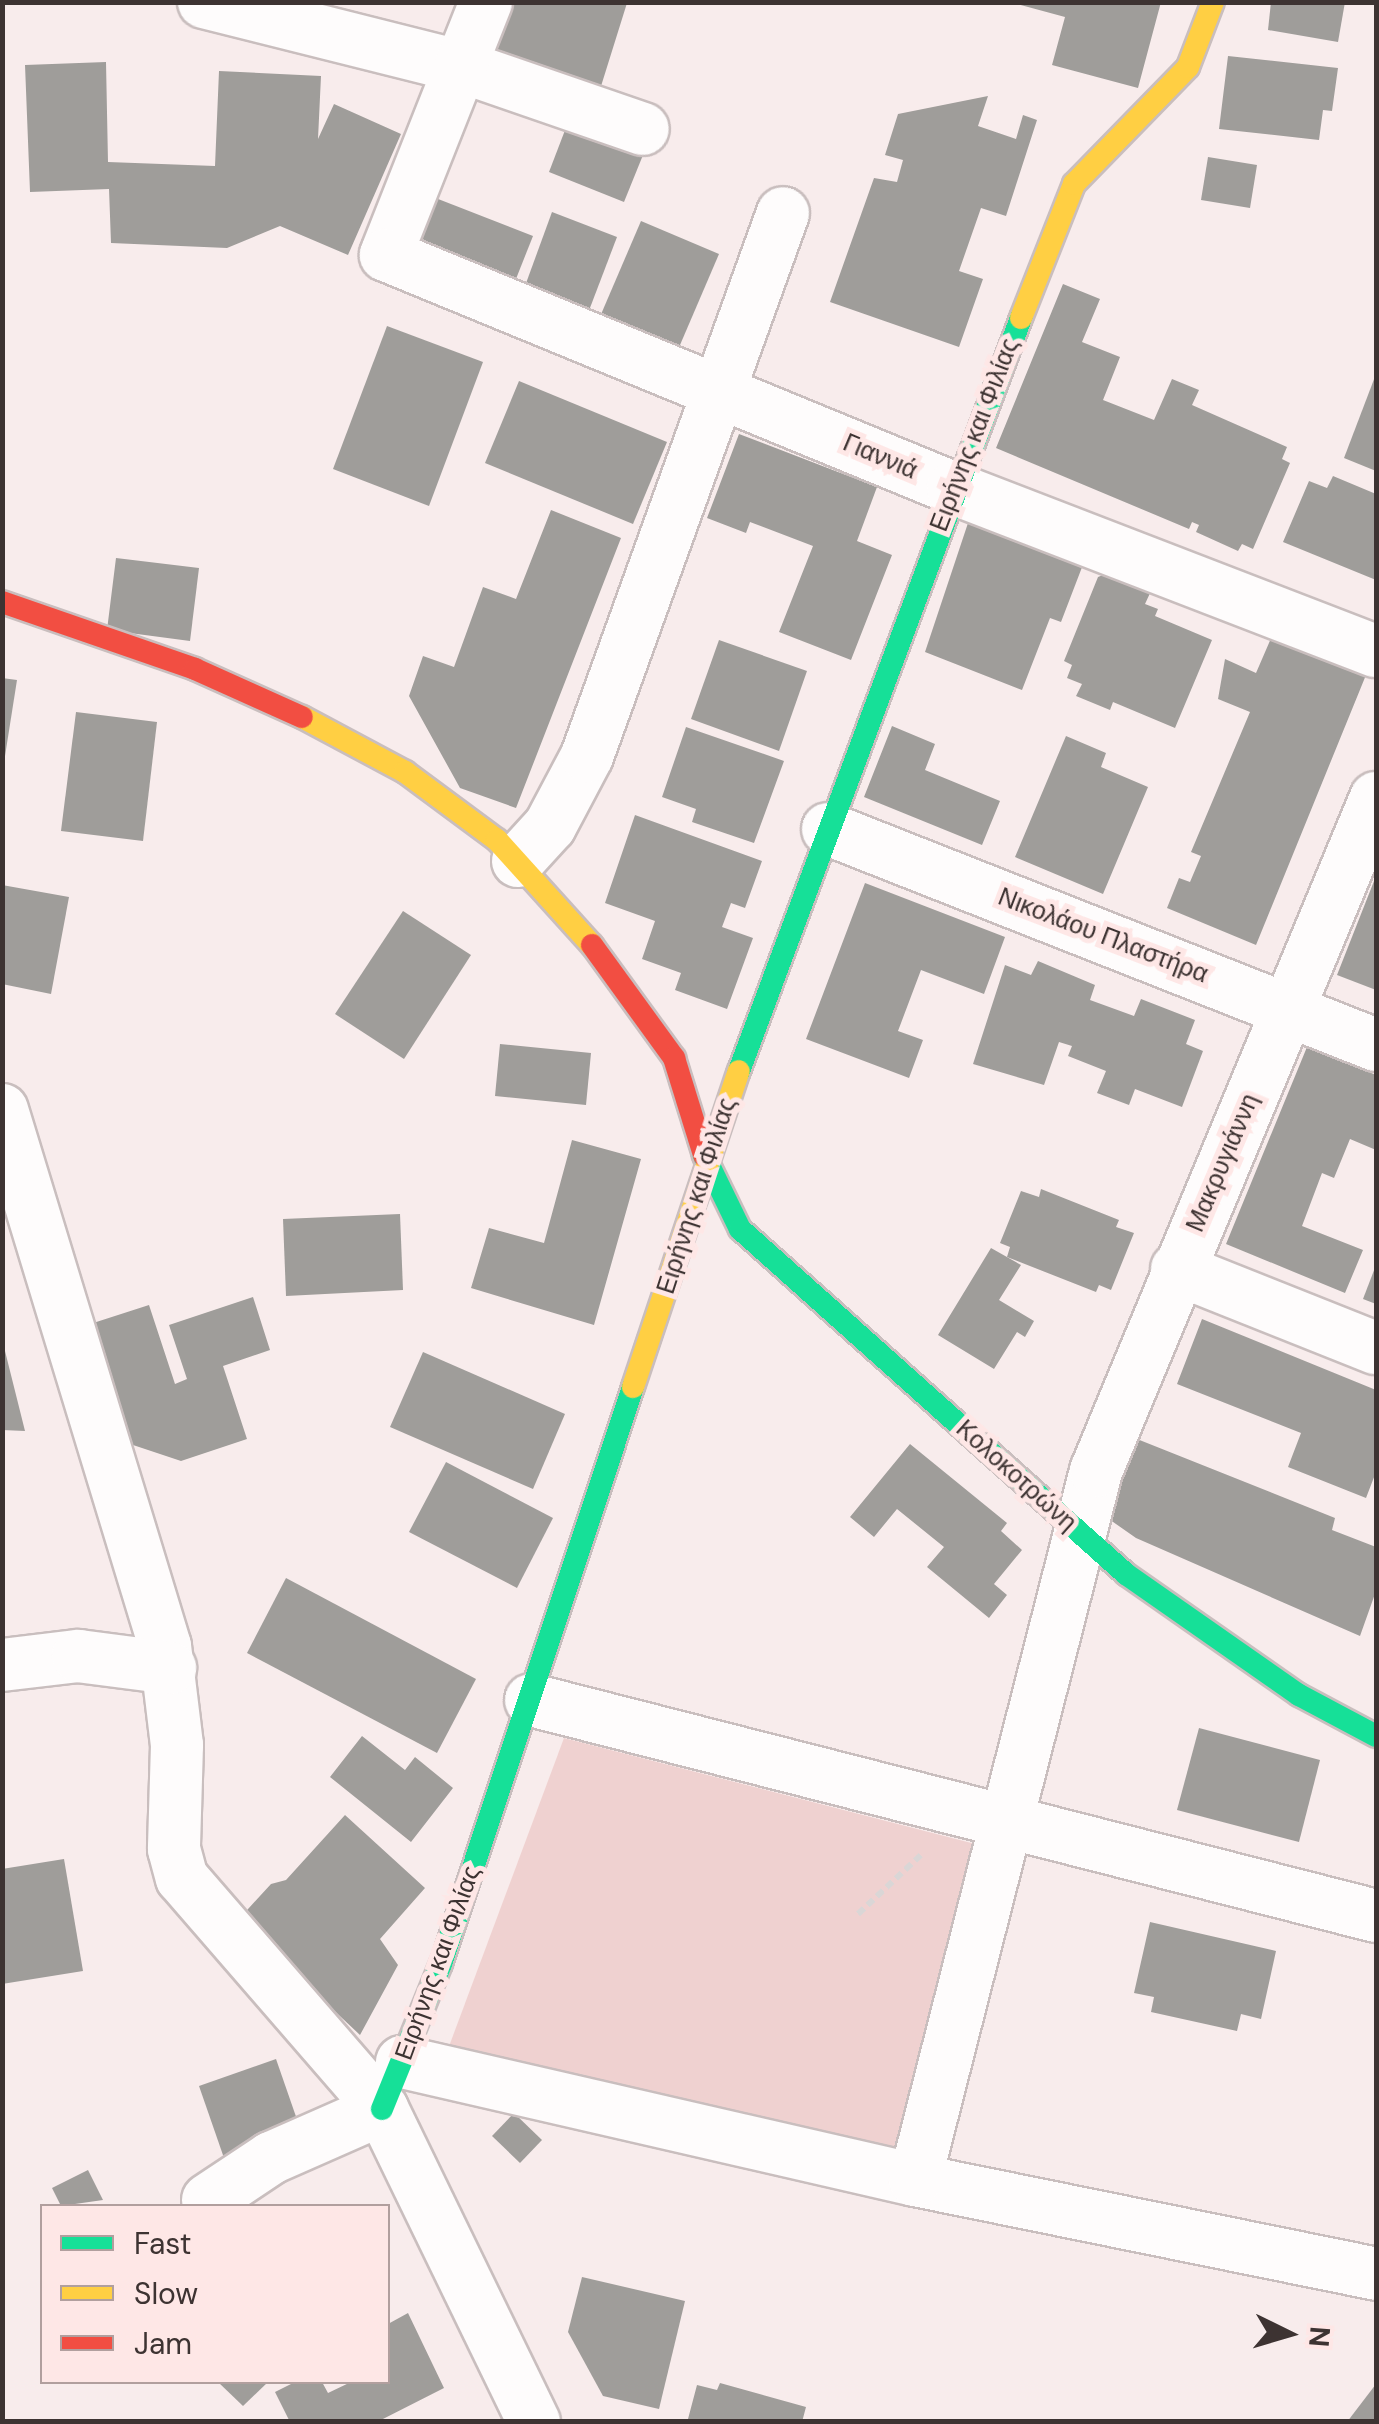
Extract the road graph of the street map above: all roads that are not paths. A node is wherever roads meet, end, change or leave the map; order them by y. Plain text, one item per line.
1 (204, 2) edge
2 (486, 2) edge
3 (1213, 2) edge
4 (464, 67) junction
5 (643, 129) dead end
6 (783, 214) dead end
7 (718, 388) junction
8 (953, 488) junction
9 (2, 602) edge
10 (1376, 651) edge
11 (1376, 798) edge
12 (828, 829) junction
13 (518, 861) junction
14 (1292, 1010) junction
15 (1376, 1045) edge
16 (2, 1110) edge
17 (706, 1162) junction
18 (1177, 1269) junction
19 (1376, 1348) edge
20 (1076, 1531) junction
21 (2, 1665) edge
22 (170, 1668) junction
23 (532, 1700) junction
24 (1376, 1736) edge
25 (992, 1820) junction
26 (1376, 1916) edge
27 (392, 2086) junction
28 (916, 2180) junction
29 (208, 2200) dead end
30 (1376, 2274) edge
31 (534, 2422) edge

1 - 4 street
2 - 4 street
3 - 8 street, Ειρήνης και Φιλίας
4 - 5 street
4 - 7 street, Γιαννιά
6 - 7 street
7 - 8 street, Γιαννιά
7 - 13 street
8 - 10 street, Γιαννιά
8 - 12 street, Ειρήνης και Φιλίας
9 - 13 street, Κολοκοτρώνη
11 - 14 street, Μακρυγιάννη
12 - 14 street, Νικολάου Πλαστήρα
12 - 17 street, Ειρήνης και Φιλίας
13 - 17 street, Κολοκοτρώνη
14 - 15 street, Νικολάου Πλαστήρα
14 - 18 street, Μακρυγιάννη
16 - 22 street
17 - 20 street, Κολοκοτρώνη
17 - 23 street, Ειρήνης και Φιλίας
18 - 19 street
18 - 20 street, Μακρυγιάννη
20 - 24 street, Κολοκοτρώνη
20 - 25 street, Μακρυγιάννη
21 - 22 street
22 - 27 street
23 - 25 street
23 - 27 street, Ειρήνης και Φιλίας
25 - 26 street
25 - 28 street, Μακρυγιάννη
27 - 28 street
27 - 29 street
27 - 31 street
28 - 30 street

